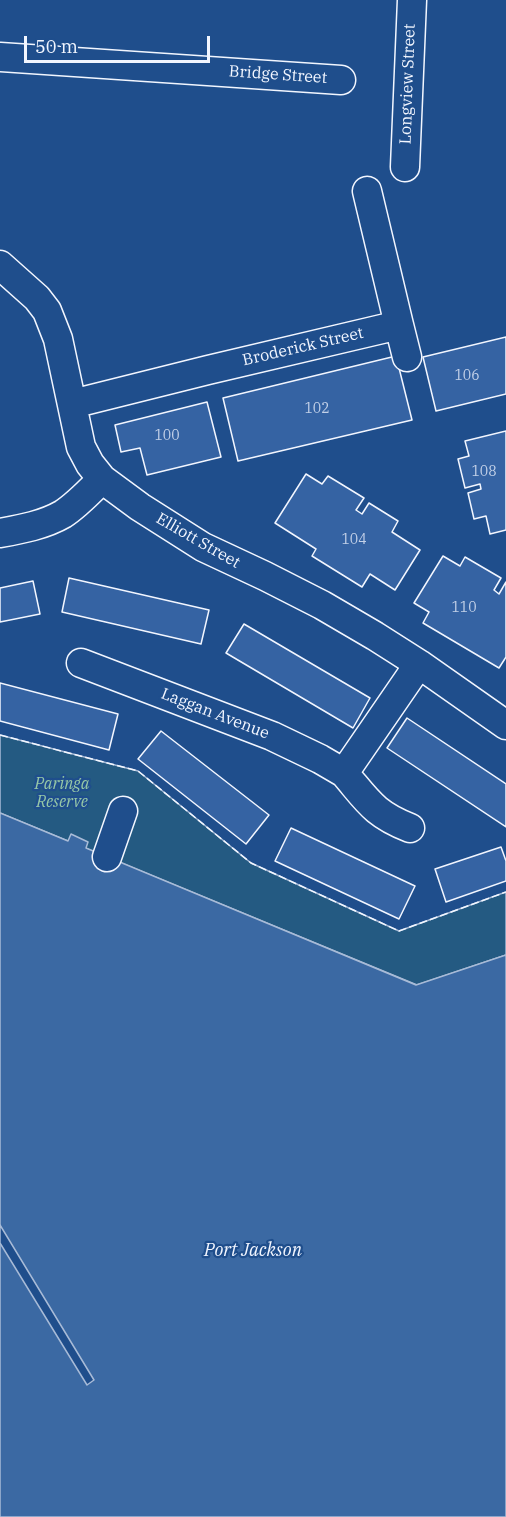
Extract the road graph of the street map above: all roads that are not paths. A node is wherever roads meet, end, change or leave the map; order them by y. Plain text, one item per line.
1 (412, 0) edge
2 (0, 57) edge
3 (341, 80) dead end
4 (405, 167) dead end
5 (367, 191) dead end
6 (0, 265) edge
7 (399, 325) junction
8 (407, 357) dead end
9 (72, 404) junction
10 (102, 479) junction
11 (0, 533) edge
12 (81, 663) dead end
13 (418, 664) junction
14 (506, 725) edge
15 (344, 773) junction
16 (123, 811) dead end
17 (410, 828) dead end
18 (107, 857) dead end

1 - 4 street, Longview Street
2 - 3 street, Bridge Street
5 - 7 street
6 - 9 street, Elliott Street
7 - 8 street
7 - 9 street, Broderick Street
9 - 10 street, Elliott Street
10 - 11 street
10 - 13 street, Elliott Street
12 - 15 street, Laggan Avenue
13 - 14 street, Elliott Street
13 - 15 street
15 - 17 street, Laggan Avenue
16 - 18 street

